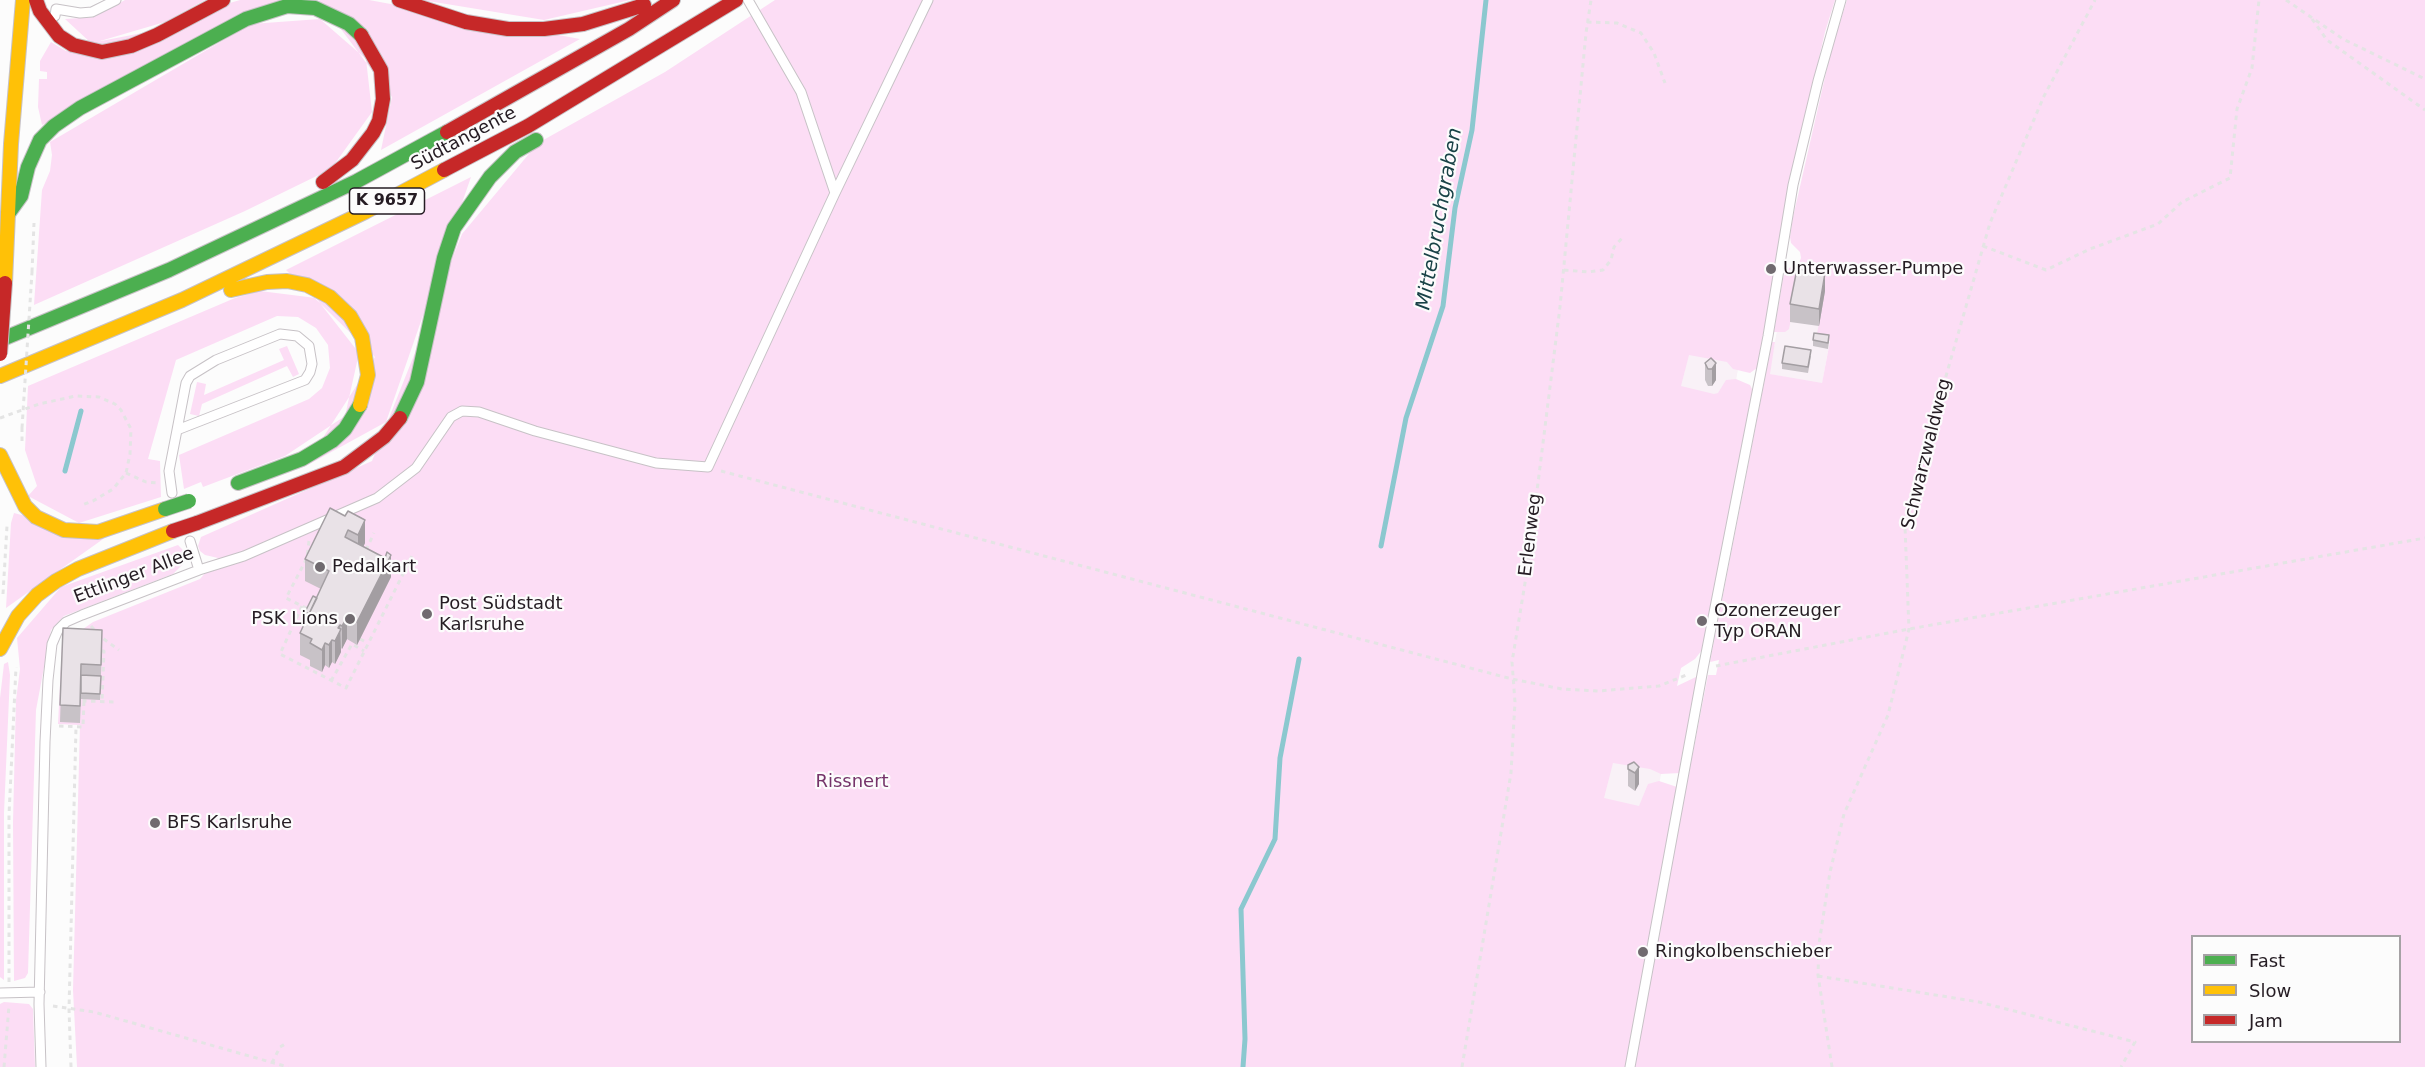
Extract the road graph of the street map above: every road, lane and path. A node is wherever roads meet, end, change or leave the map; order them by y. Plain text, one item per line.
1 (23, 0) edge
2 (36, 0) edge
3 (116, 0) edge
4 (223, 0) edge
5 (399, 0) edge
6 (660, 0) edge
7 (673, 0) edge
8 (736, 0) edge
9 (748, 0) edge
10 (928, 0) edge
11 (1591, 0) edge
12 (1841, 0) edge
13 (2095, 0) edge
14 (2259, 0) edge
15 (2286, 0) edge
16 (2311, 18) junction
17 (1587, 22) junction
18 (50, 26) junction
19 (2425, 79) edge
20 (1665, 82) dead end
21 (586, 92) junction
22 (2425, 110) edge
23 (835, 193) junction
24 (292, 212) junction
25 (8, 214) junction
26 (1624, 236) dead end
27 (1983, 246) junction
28 (1564, 270) junction
29 (32, 272) dead end
30 (182, 300) junction
31 (0, 340) edge
32 (0, 354) edge
33 (0, 376) edge
34 (0, 418) edge
35 (177, 430) junction
36 (21, 450) dead end
37 (0, 455) edge
38 (708, 467) junction
39 (126, 473) junction
40 (171, 489) joint
41 (220, 490) dead end
42 (18, 495) junction
43 (194, 499) dead end
44 (75, 506) dead end
45 (306, 530) junction
46 (374, 533) dead end
47 (2425, 538) edge
48 (190, 541) dead end
49 (364, 553) edge
50 (413, 554) dead end
51 (304, 564) junction
52 (312, 568) edge
53 (198, 570) junction
54 (3, 597) dead end
55 (302, 606) junction
56 (320, 614) edge
57 (1909, 629) junction
58 (99, 634) edge
59 (360, 639) edge
60 (368, 643) junction
61 (0, 649) edge
62 (119, 650) dead end
63 (102, 651) edge
64 (364, 651) junction
65 (16, 663) dead end
66 (1703, 669) junction
67 (1512, 679) junction
68 (331, 681) junction
69 (84, 691) edge
70 (84, 701) junction
71 (102, 702) junction
72 (116, 702) dead end
73 (45, 726) junction
74 (76, 727) junction
75 (1818, 975) junction
76 (5, 992) edge
77 (40, 992) junction
78 (39, 1004) junction
79 (69, 1009) junction
80 (285, 1044) dead end
81 (272, 1063) junction
82 (4, 1067) edge
83 (41, 1067) edge
84 (71, 1067) edge
85 (288, 1067) edge
86 (1462, 1067) edge
87 (1630, 1067) edge
88 (1832, 1067) edge
89 (2121, 1067) edge

1 - 25 main road
2 - 18 main road
3 - 18 lane
4 - 18 main road
5 - 6 main road
7 - 24 main road, Südtangente / K 9657
8 - 21 main road, Südtangente / K 9657
9 - 23 lane
10 - 23 lane
11 - 17 path, Erlenweg
12 - 66 lane
13 - 27 path, Schwarzwaldweg
14 - 27 path
15 - 16 path
16 - 19 path
16 - 22 path
17 - 20 path
17 - 28 path, Erlenweg
21 - 30 main road, Südtangente / K 9657
21 - 61 main road, bridge
23 - 38 lane
24 - 25 main road
24 - 31 main road, Südtangente / K 9657
25 - 32 main road, bridge
26 - 28 path
27 - 57 path, Schwarzwaldweg
28 - 67 path, Erlenweg
29 - 36 path, bridge
30 - 33 main road, Südtangente / K 9657
30 - 41 main road
34 - 39 path
35 - 35 lane
35 - 40 lane
37 - 42 main road
38 - 45 lane, Ettlinger Allee
38 - 67 path
39 - 40 path
39 - 44 path
42 - 43 main road, bridge
42 - 54 path
45 - 51 path
45 - 53 lane, Ettlinger Allee
46 - 49 path
47 - 57 path
48 - 53 lane
50 - 60 path
51 - 52 path
51 - 55 path
53 - 73 lane, Ettlinger Allee
55 - 56 path
55 - 68 path
57 - 66 path
57 - 75 path, Schwarzwaldweg
58 - 62 path
59 - 60 path
60 - 64 path
63 - 71 path
64 - 68 path
64 - 68 path
65 - 76 path
66 - 67 path
66 - 87 lane
67 - 86 path, Erlenweg
69 - 70 path
70 - 71 path
70 - 74 path
71 - 72 path
73 - 74 path
73 - 77 lane, Ettlinger Allee
74 - 79 path
75 - 88 path, Schwarzwaldweg
75 - 89 path
76 - 77 lane
76 - 82 path
77 - 78 lane, Ettlinger Allee
78 - 79 path
78 - 83 lane, Ettlinger Allee
79 - 81 path
79 - 84 path
80 - 81 path
81 - 85 path

